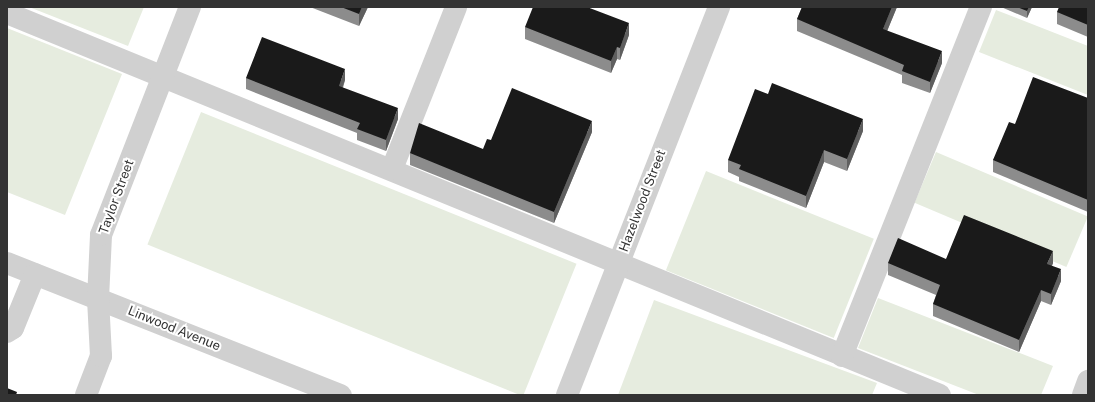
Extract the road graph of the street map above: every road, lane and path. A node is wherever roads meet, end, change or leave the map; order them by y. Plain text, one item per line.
1 (190, 7) edge
2 (456, 7) edge
3 (719, 7) edge
4 (981, 7) edge
5 (7, 13) edge
6 (164, 74) junction
7 (392, 169) junction
8 (7, 263) edge
9 (618, 264) junction
10 (34, 274) junction
11 (98, 299) junction
12 (7, 332) edge
13 (842, 356) junction
14 (1088, 381) edge
15 (86, 395) edge
16 (340, 395) edge
17 (567, 395) edge
18 (940, 395) edge
19 (1082, 395) edge

1 - 6 street, Taylor Street
2 - 7 street
3 - 9 street, Hazelwood Street
4 - 13 street
5 - 6 street
6 - 7 street
6 - 11 street, Taylor Street
7 - 9 street
8 - 10 street, Linwood Avenue
9 - 13 street
9 - 17 street, Hazelwood Street
10 - 11 street, Linwood Avenue
10 - 12 street
11 - 15 street, Taylor Street
11 - 16 street, Linwood Avenue
13 - 18 street
14 - 19 street

